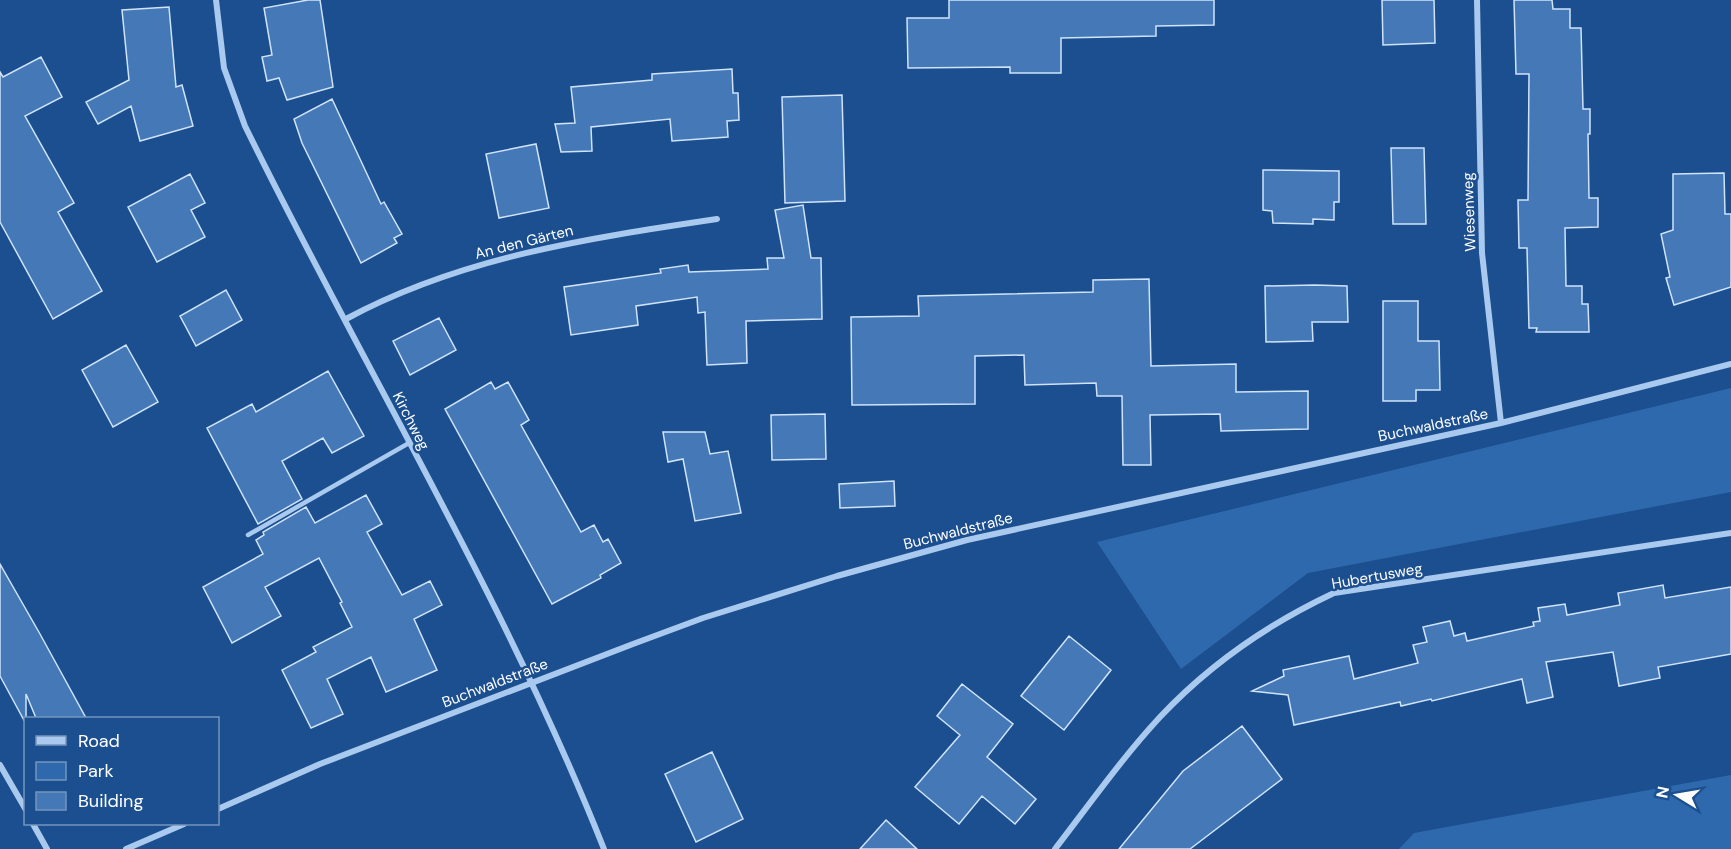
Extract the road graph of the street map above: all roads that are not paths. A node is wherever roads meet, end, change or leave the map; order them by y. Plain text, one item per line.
1 (216, 0) edge
2 (1477, 0) edge
3 (717, 219) dead end
4 (346, 319) junction
5 (1731, 364) edge
6 (1501, 423) junction
7 (409, 443) junction
8 (1731, 533) edge
9 (248, 535) dead end
10 (531, 682) junction
11 (0, 765) edge
12 (24, 807) edge
13 (219, 809) edge
14 (34, 825) edge
15 (182, 825) edge
16 (47, 849) edge
17 (126, 849) edge
18 (604, 849) edge
19 (1055, 849) edge

1 - 4 street, Kirchweg
2 - 6 street, Wiesenweg
3 - 4 street, An den Gärten
4 - 7 street, Kirchweg
5 - 6 street, Buchwaldstraße
6 - 10 street, Buchwaldstraße
7 - 9 lane
7 - 10 street, Kirchweg
8 - 19 street, Hubertusweg
10 - 13 street, Buchwaldstraße
10 - 18 street, Kirchweg
11 - 12 street
14 - 16 street
15 - 17 street

